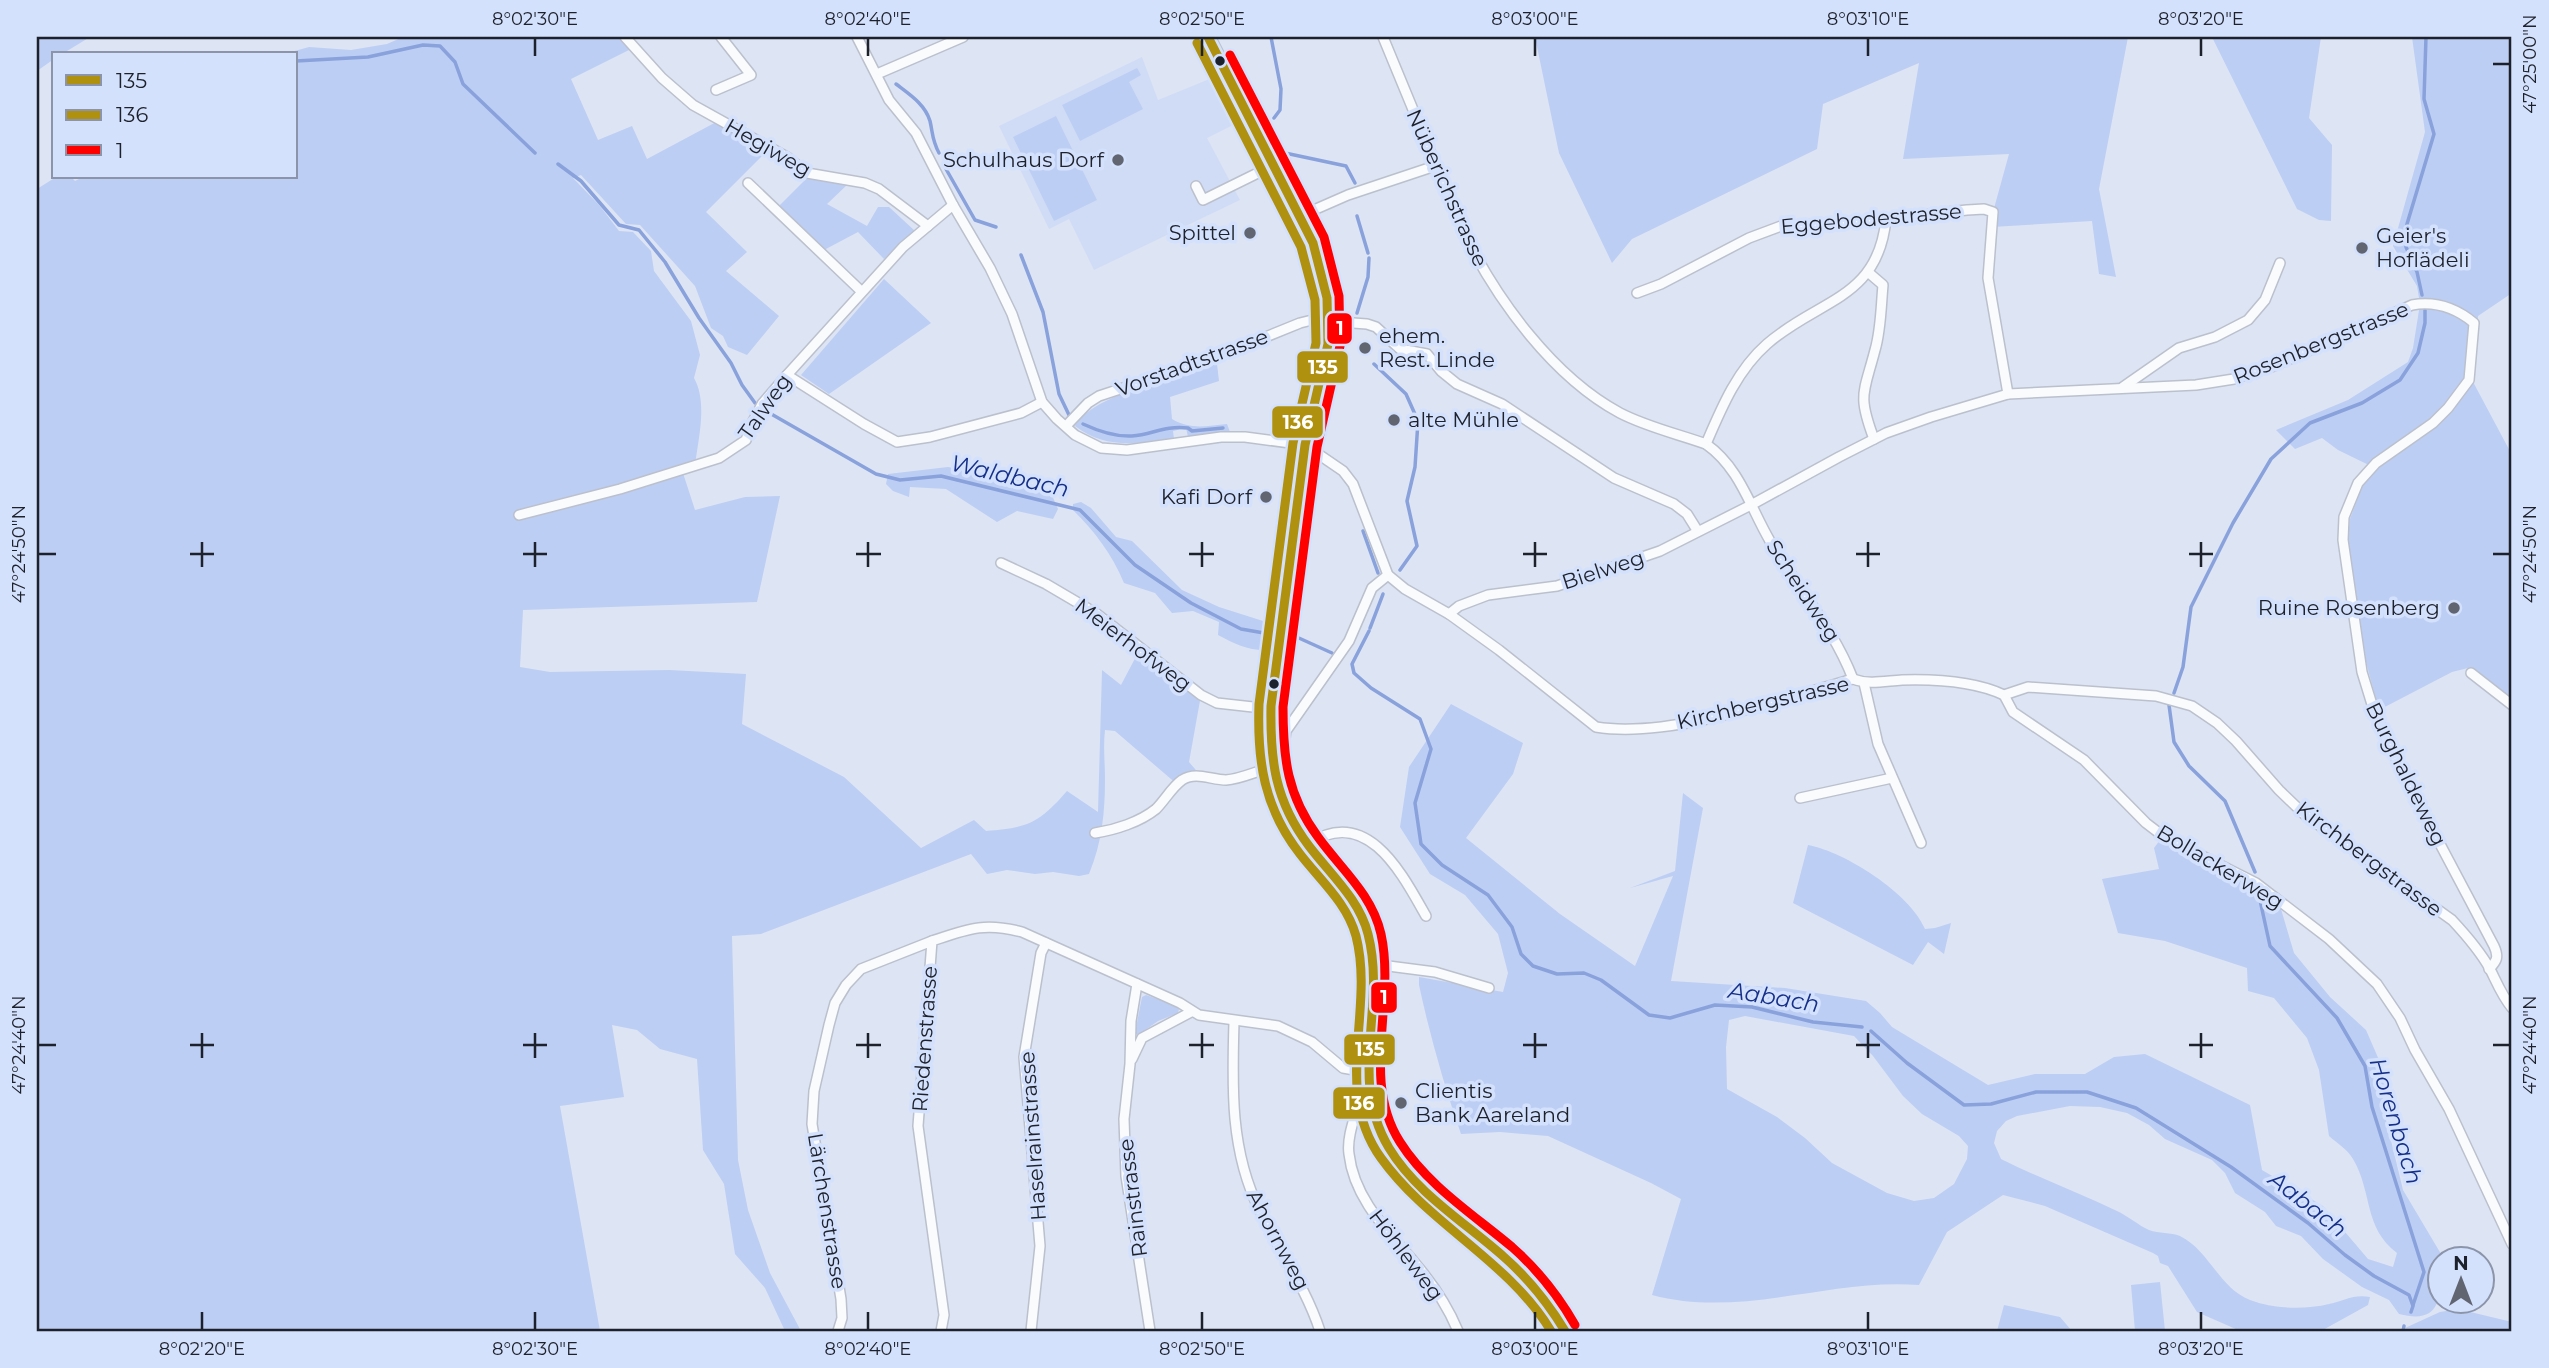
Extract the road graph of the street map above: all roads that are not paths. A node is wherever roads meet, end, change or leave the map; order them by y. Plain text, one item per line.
1 (625, 37) edge
2 (721, 37) edge
3 (856, 37) edge
4 (963, 37) edge
5 (1208, 37) edge
6 (1383, 37) edge
7 (877, 74) junction
8 (716, 90) dead end
9 (1275, 165) junction
10 (1435, 166) junction
11 (748, 183) dead end
12 (1196, 186) dead end
13 (953, 205) junction
14 (1300, 216) junction
15 (1886, 219) junction
16 (928, 226) junction
17 (2280, 263) dead end
18 (1868, 272) junction
19 (861, 291) junction
20 (1637, 293) dead end
21 (1328, 321) junction
22 (2474, 323) joint
23 (787, 375) junction
24 (2121, 388) junction
25 (2008, 394) junction
26 (1042, 402) junction
27 (1066, 426) junction
28 (1874, 439) junction
29 (1706, 444) junction
30 (1305, 445) junction
31 (1751, 505) junction
32 (519, 515) dead end
33 (1697, 530) junction
34 (1001, 563) dead end
35 (1388, 575) junction
36 (1449, 614) junction
37 (2471, 673) dead end
38 (1853, 679) junction
39 (1864, 683) junction
40 (2004, 695) junction
41 (2512, 705) edge
42 (1271, 709) junction
43 (1284, 745) dead end
44 (1273, 767) junction
45 (1892, 778) junction
46 (1800, 798) dead end
47 (1095, 833) dead end
48 (1921, 843) dead end
49 (1308, 844) junction
50 (1426, 916) dead end
51 (932, 941) junction
52 (1046, 943) junction
53 (1373, 964) junction
54 (2489, 969) junction
55 (1137, 984) junction
56 (1489, 988) dead end
57 (2512, 1008) edge
58 (1191, 1012) junction
59 (1234, 1022) junction
60 (1130, 1064) junction
61 (1366, 1072) junction
62 (1371, 1107) junction
63 (2512, 1244) edge
64 (838, 1331) edge
65 (941, 1331) edge
66 (1031, 1331) edge
67 (1150, 1331) edge
68 (1320, 1331) edge
69 (1458, 1331) edge
70 (1565, 1331) edge

1 - 16 street, Hegiweg
2 - 8 street
3 - 7 street
4 - 7 street
5 - 9 street
6 - 10 street, Nüberichstrasse
7 - 13 street
9 - 12 street
9 - 14 street
10 - 14 street
10 - 29 street, Nüberichstrasse
11 - 19 street
13 - 16 street, Talweg
13 - 26 street
14 - 21 street
15 - 18 street
15 - 20 street, Eggebodestrasse
15 - 25 street, Eggebodestrasse
16 - 19 street, Talweg
17 - 24 street
18 - 28 street
18 - 29 street
19 - 23 street, Talweg
21 - 27 street, Vorstadtstrasse
21 - 30 street
21 - 33 street, Vorstadtstrasse
22 - 24 street, Rosenbergstrasse
22 - 54 street, Burghaldeweg
23 - 26 street
23 - 32 street, Talweg
24 - 25 street, Rosenbergstrasse
25 - 28 street, Rosenbergstrasse
26 - 27 street
27 - 30 street
28 - 31 street, Rosenbergstrasse
29 - 31 street, Nüberichstrasse
30 - 35 street
30 - 42 street
31 - 33 street, Bielweg
31 - 38 street, Scheidweg
33 - 36 street, Bielweg
34 - 42 street, Meierhofweg
35 - 36 street, Kirchbergstrasse
35 - 43 street
36 - 38 street, Kirchbergstrasse
37 - 41 street
38 - 39 street, Kirchbergstrasse
39 - 40 street, Kirchbergstrasse
39 - 45 street
40 - 54 street, Kirchbergstrasse
40 - 63 street, Bollackerweg
42 - 44 street
44 - 47 street
44 - 49 street
45 - 46 street
45 - 48 street
49 - 50 street
49 - 53 street
51 - 52 street, Riedenstrasse
51 - 64 street, Lärchenstrasse
51 - 65 street, Riedenstrasse
52 - 55 street, Riedenstrasse
52 - 66 street, Haselrainstrasse
53 - 56 street
53 - 61 street
54 - 57 street, Kirchbergstrasse
55 - 58 street, Riedenstrasse
55 - 60 street, Rainstrasse
58 - 59 street
58 - 60 street, Rainstrasse
59 - 61 street
59 - 68 street, Ahornweg
60 - 67 street, Rainstrasse
61 - 62 street
62 - 69 street, Höhleweg
62 - 70 street

